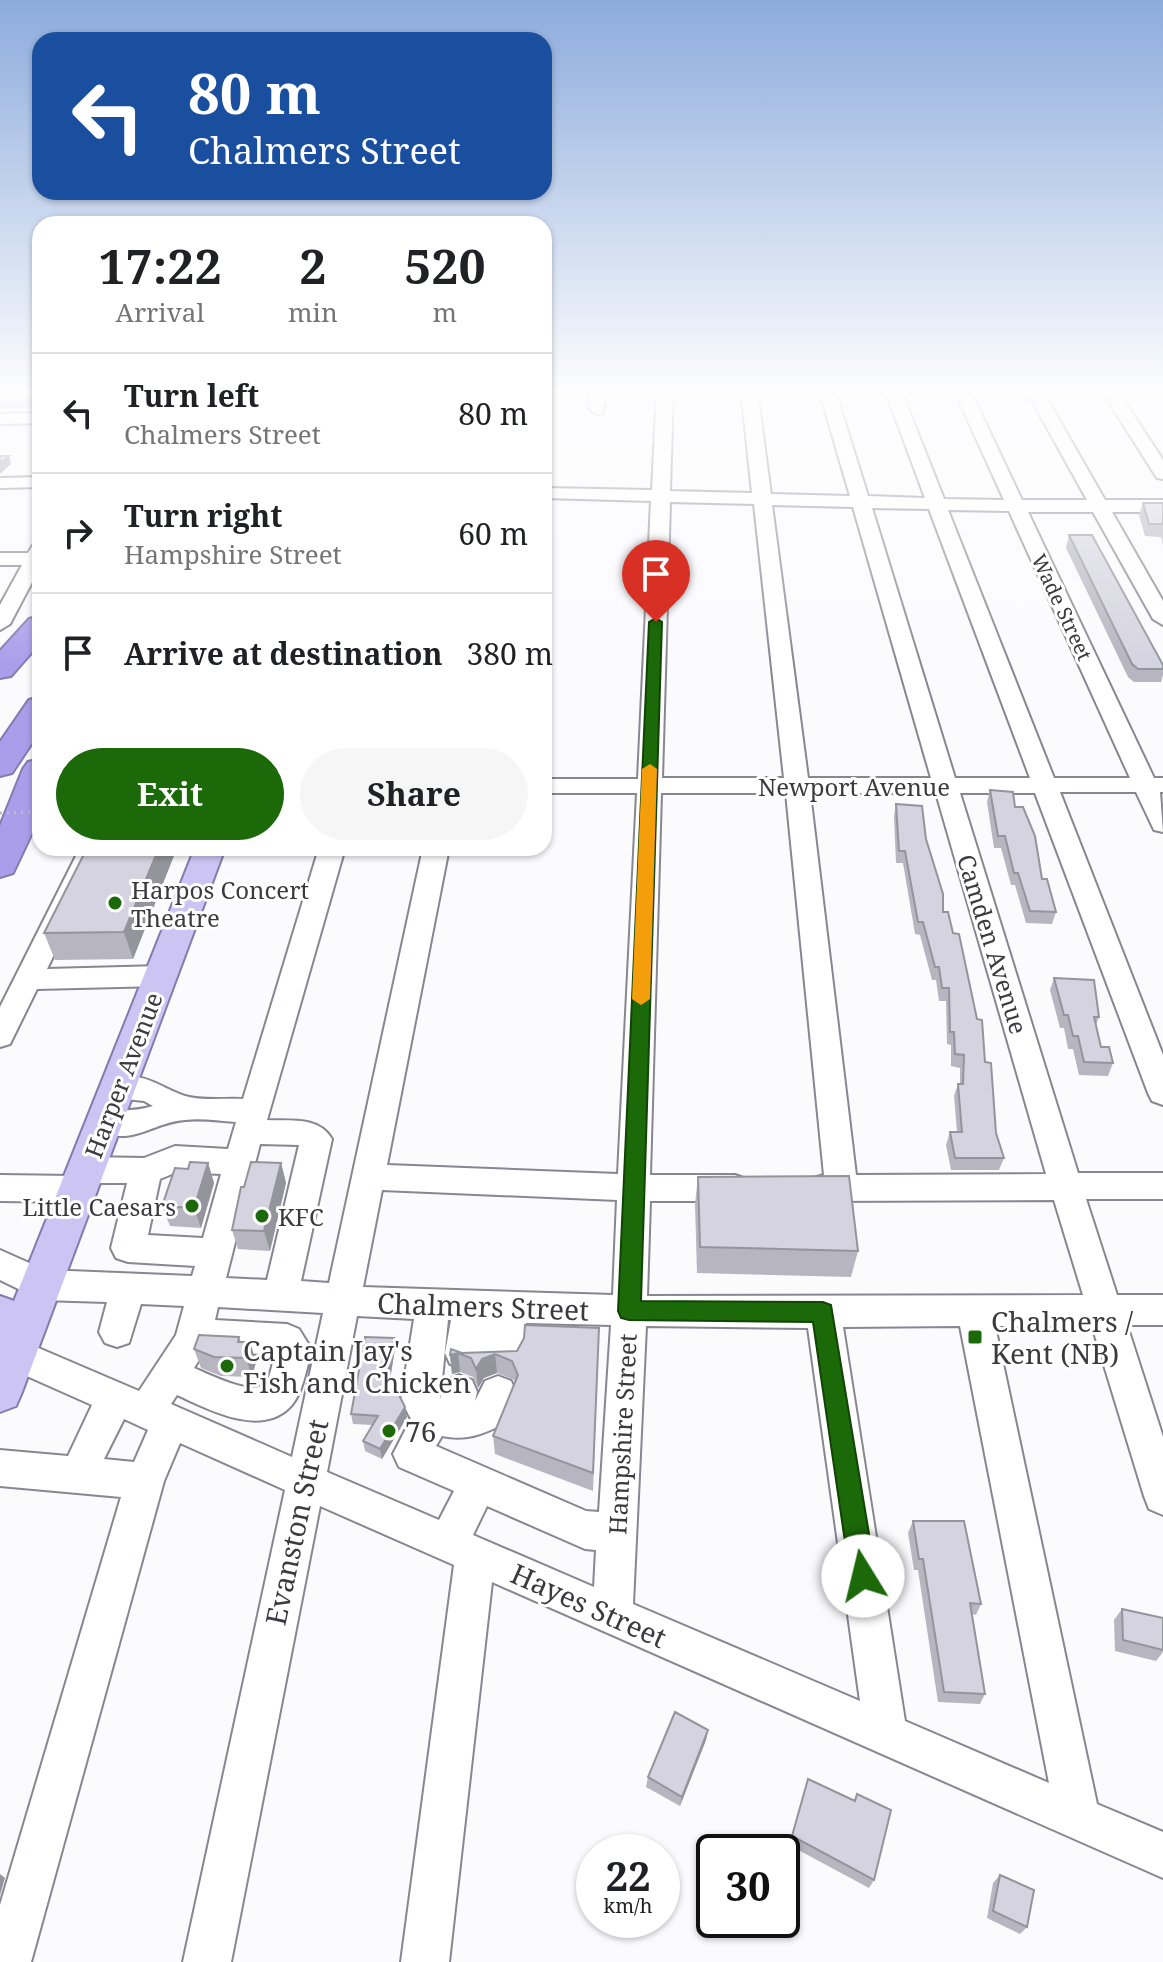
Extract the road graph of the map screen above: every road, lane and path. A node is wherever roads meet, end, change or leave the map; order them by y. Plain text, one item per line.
1 (32, 482) edge
2 (662, 482) edge
3 (760, 482) edge
4 (854, 482) edge
5 (928, 482) edge
6 (1004, 482) edge
7 (1085, 482) edge
8 (0, 483) edge
9 (552, 493) edge
10 (661, 497) junction
11 (762, 499) junction
12 (860, 501) junction
13 (937, 504) junction
14 (1015, 506) junction
15 (1098, 506) junction
16 (1163, 506) edge
17 (32, 556) edge
18 (0, 559) edge
19 (32, 566) edge
20 (1163, 619) edge
21 (0, 624) edge
22 (32, 634) edge
23 (0, 669) edge
24 (32, 719) edge
25 (32, 763) edge
26 (0, 766) edge
27 (1154, 785) edge
28 (552, 786) edge
29 (649, 786) junction
30 (797, 786) junction
31 (945, 786) junction
32 (1043, 786) junction
33 (32, 795) edge
34 (32, 812) edge
35 (0, 813) edge
36 (1163, 824) edge
37 (89, 856) edge
38 (207, 856) edge
39 (330, 856) edge
40 (434, 856) edge
41 (0, 865) edge
42 (161, 976) junction
43 (30, 979) junction
44 (0, 1036) edge
45 (1163, 1093) edge
46 (110, 1106) junction
47 (247, 1135) junction
48 (314, 1147) junction
49 (146, 1171) junction
50 (368, 1177) junction
51 (82, 1179) junction
52 (1163, 1186) edge
53 (841, 1187) junction
54 (1066, 1187) junction
55 (0, 1188) edge
56 (634, 1188) junction
57 (128, 1248) junction
58 (215, 1249) junction
59 (0, 1264) edge
60 (41, 1285) junction
61 (121, 1288) junction
62 (203, 1292) junction
63 (281, 1295) junction
64 (342, 1300) junction
65 (433, 1305) junction
66 (491, 1307) junction
67 (1104, 1310) junction
68 (1163, 1310) edge
69 (629, 1311) junction
70 (974, 1311) junction
71 (823, 1312) junction
72 (117, 1332) dead end
73 (9, 1350) edge
74 (185, 1351) junction
75 (484, 1354) edge
76 (144, 1410) junction
77 (0, 1468) edge
78 (79, 1475) junction
79 (304, 1480) junction
80 (145, 1481) junction
81 (478, 1484) junction
82 (1163, 1496) edge
83 (617, 1533) junction
84 (462, 1549) junction
85 (612, 1615) junction
86 (886, 1735) junction
87 (1078, 1818) junction
88 (1163, 1855) edge
89 (7, 1962) edge
90 (207, 1962) edge
91 (425, 1962) edge

1 - 8 street
2 - 10 street, Hampshire Street
3 - 11 street
4 - 12 street, Camden Avenue
5 - 13 street
6 - 14 street, Wade Street
7 - 15 street
9 - 10 street
10 - 11 street
10 - 29 street, Hampshire Street
11 - 12 street
11 - 30 street
12 - 13 street
12 - 31 street, Camden Avenue
13 - 14 street
13 - 32 street
14 - 15 street
14 - 27 street, Wade Street
15 - 16 street
15 - 20 street
17 - 18 street
19 - 21 street
22 - 23 highway
24 - 26 highway
25 - 35 highway
27 - 32 street, Newport Avenue
27 - 36 street, Wade Street
28 - 29 street, Newport Avenue
29 - 30 street, Newport Avenue
29 - 56 street, Hampshire Street
30 - 31 street, Newport Avenue
30 - 53 street
31 - 32 street, Newport Avenue
31 - 54 street, Camden Avenue
32 - 45 street
33 - 41 highway
34 - 35 path, bridge
37 - 43 street
38 - 42 main road, Harper Avenue
39 - 47 street
40 - 50 street, Evanston Street
42 - 43 street
42 - 46 main road, Harper Avenue
43 - 44 street
46 - 47 street
46 - 51 main road, Harper Avenue
47 - 48 street
47 - 49 street
47 - 58 street
48 - 58 street
48 - 63 street
49 - 51 street
49 - 57 street
50 - 56 street
50 - 64 street, Evanston Street
51 - 55 street
51 - 60 main road, Harper Avenue
52 - 54 street
53 - 54 street
53 - 56 street
54 - 67 street, Camden Avenue
56 - 69 street, Hampshire Street
57 - 58 street
57 - 61 street
58 - 62 street
59 - 60 street, Chalmers Street
60 - 61 street, Chalmers Street
60 - 73 main road, Harper Avenue
61 - 62 street, Chalmers Street
61 - 72 street
62 - 63 street, Chalmers Street
62 - 74 street
63 - 64 street, Chalmers Street
64 - 65 street, Chalmers Street
64 - 79 street, Evanston Street
65 - 66 street, Chalmers Street
65 - 81 street
66 - 69 street, Chalmers Street
66 - 75 street
67 - 68 street, Chalmers Street
67 - 70 street, Chalmers Street
67 - 82 street, Camden Avenue
69 - 71 street, Chalmers Street
69 - 83 street, Hampshire Street
70 - 71 street, Chalmers Street
70 - 87 street
71 - 86 street
73 - 76 street, Hayes Street
74 - 74 street
74 - 76 street
76 - 78 street
76 - 79 street, Hayes Street
76 - 80 street
77 - 78 street
78 - 80 street
79 - 84 street, Hayes Street
79 - 90 street, Evanston Street
80 - 89 street
81 - 83 street
81 - 84 street
83 - 85 street, Hampshire Street
84 - 85 street, Hayes Street
84 - 91 street
85 - 86 street, Hayes Street
86 - 87 street, Hayes Street
87 - 88 street, Hayes Street

